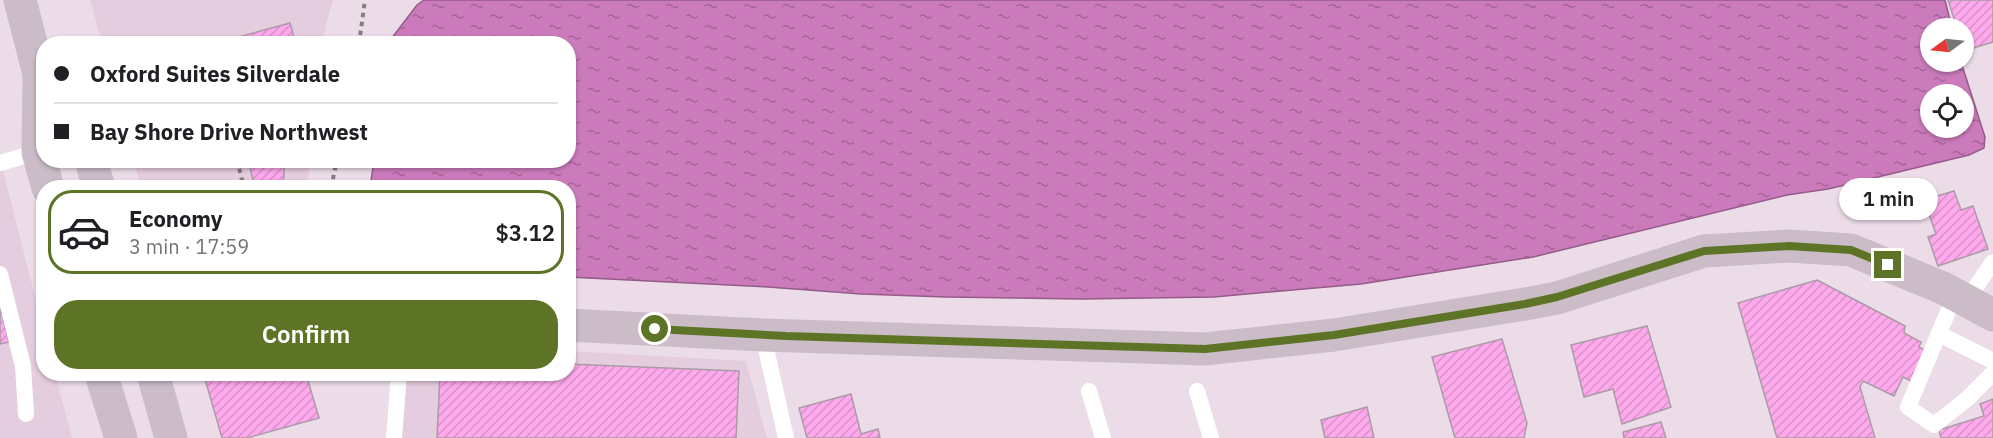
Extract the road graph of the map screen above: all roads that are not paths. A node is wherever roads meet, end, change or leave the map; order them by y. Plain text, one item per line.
1 (20, 0) edge
2 (36, 56) edge
3 (36, 153) edge
4 (0, 163) edge
5 (1993, 262) edge
6 (0, 274) edge
7 (1972, 303) edge
8 (576, 325) edge
9 (1939, 334) junction
10 (763, 335) junction
11 (1993, 361) edge
12 (1993, 373) edge
13 (155, 381) edge
14 (398, 381) edge
15 (104, 387) edge
16 (1089, 391) dead end
17 (1197, 391) dead end
18 (26, 414) dead end
19 (111, 438) edge
20 (121, 438) edge
21 (171, 438) edge
22 (394, 438) edge
23 (786, 438) edge
24 (1103, 438) edge
25 (1210, 438) edge

1 - 2 street
3 - 4 lane
5 - 7 lane
6 - 18 lane
7 - 9 lane
7 - 10 street
8 - 10 street
9 - 11 lane
9 - 12 lane
10 - 23 lane
13 - 21 street
14 - 22 lane
15 - 19 street
15 - 20 street
16 - 24 lane
17 - 25 lane

